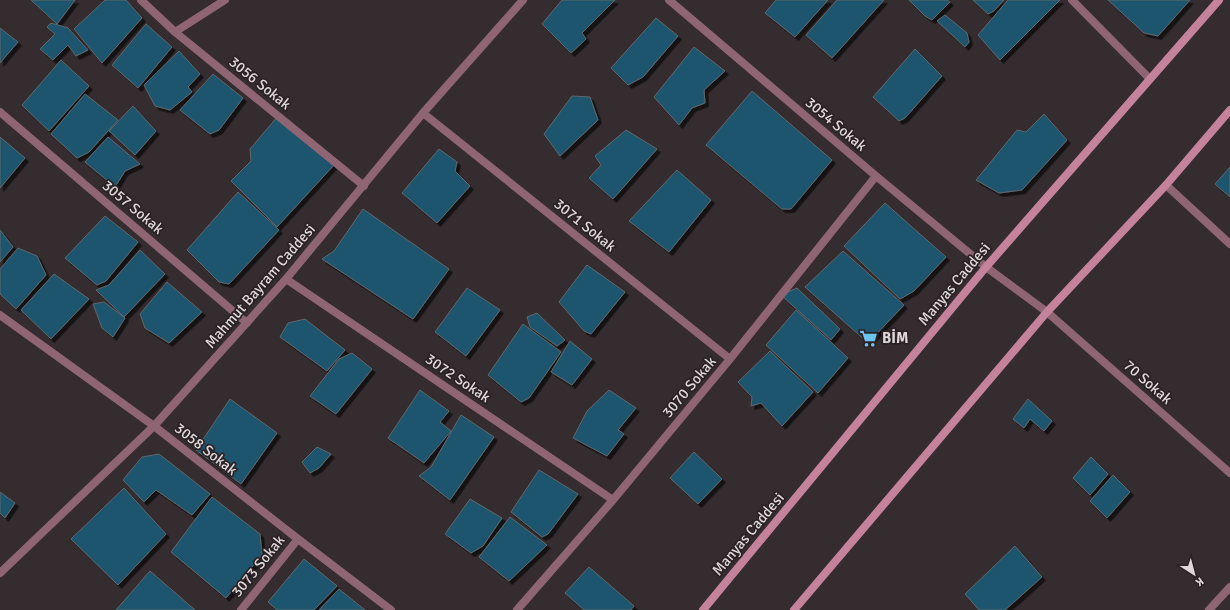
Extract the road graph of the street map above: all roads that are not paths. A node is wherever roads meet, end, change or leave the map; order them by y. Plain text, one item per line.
1 (141, 0) edge
2 (225, 0) edge
3 (523, 0) edge
4 (669, 0) edge
5 (1072, 0) edge
6 (1219, 0) edge
7 (175, 32) junction
8 (1150, 79) junction
9 (1230, 110) edge
10 (0, 112) edge
11 (423, 113) junction
12 (876, 176) junction
13 (1166, 185) junction
14 (364, 186) junction
15 (1230, 244) edge
16 (986, 267) junction
17 (286, 279) junction
18 (1047, 312) junction
19 (0, 315) edge
20 (248, 323) junction
21 (730, 359) junction
22 (154, 426) junction
23 (1230, 473) edge
24 (613, 500) junction
25 (298, 539) junction
26 (0, 573) edge
27 (1230, 587) edge
28 (241, 610) edge
29 (391, 610) edge
30 (517, 610) edge
31 (703, 610) edge
32 (794, 610) edge
33 (1209, 610) edge

1 - 7 street, 3056 Sokak
2 - 7 street
3 - 11 street, Mahmut Bayram Caddesi
4 - 12 street, 3054 Sokak
5 - 8 street
6 - 8 main road, Manyas Caddesi
7 - 14 street, 3056 Sokak
8 - 16 main road, Manyas Caddesi
9 - 13 main road
10 - 20 street, 3057 Sokak
11 - 14 street, Mahmut Bayram Caddesi
11 - 21 street, 3071 Sokak
12 - 16 street, 3054 Sokak
12 - 21 street, 3070 Sokak
13 - 15 street
13 - 18 main road
14 - 17 street, Mahmut Bayram Caddesi
16 - 18 street, 70 Sokak
16 - 31 main road, Manyas Caddesi
17 - 20 street, Mahmut Bayram Caddesi
17 - 24 street, 3072 Sokak
18 - 23 street, 70 Sokak
18 - 32 main road
19 - 22 street, 3058 Sokak
20 - 22 street, Mahmut Bayram Caddesi
21 - 24 street, 3070 Sokak
22 - 25 street, 3058 Sokak
22 - 26 street, Mahmut Bayram Caddesi
24 - 30 street, 3070 Sokak
25 - 28 street, 3073 Sokak
25 - 29 street, 3058 Sokak
27 - 33 street

